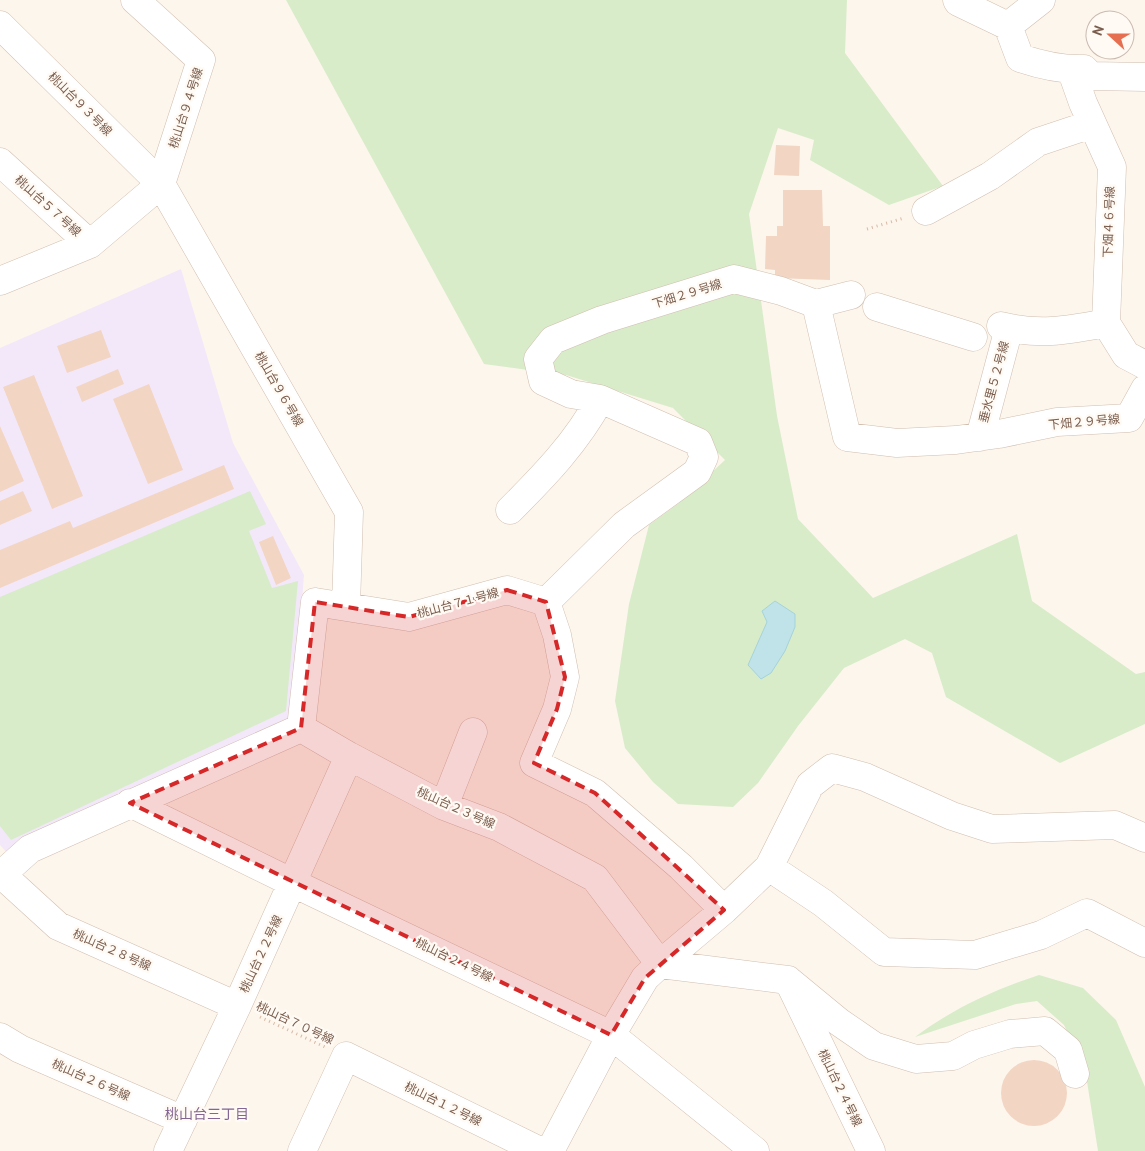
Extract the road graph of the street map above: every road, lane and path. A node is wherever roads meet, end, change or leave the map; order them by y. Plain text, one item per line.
1 (135, 0) edge
2 (957, 0) edge
3 (1041, 0) edge
4 (0, 25) edge
5 (1008, 26) junction
6 (1071, 69) junction
7 (1145, 77) edge
8 (1092, 124) junction
9 (3, 168) edge
10 (161, 184) junction
11 (926, 211) joint
12 (868, 229) dead end
13 (90, 244) junction
14 (0, 281) edge
15 (851, 295) dead end
16 (816, 304) junction
17 (877, 307) dead end
18 (1106, 323) junction
19 (973, 337) dead end
20 (1145, 365) edge
21 (1145, 389) edge
22 (600, 400) junction
23 (980, 437) junction
24 (510, 510) dead end
25 (546, 602) junction
26 (346, 606) junction
27 (301, 728) junction
28 (473, 732) dead end
29 (349, 756) junction
30 (130, 803) junction
31 (444, 806) junction
32 (1145, 838) edge
33 (769, 867) junction
34 (1, 874) edge
35 (293, 883) junction
36 (724, 910) junction
37 (1145, 943) edge
38 (660, 964) junction
39 (788, 980) junction
40 (237, 1006) junction
41 (611, 1035) junction
42 (0, 1037) edge
43 (346, 1056) junction
44 (1075, 1074) dead end
45 (183, 1120) junction
46 (168, 1151) edge
47 (302, 1151) edge
48 (540, 1151) edge
49 (550, 1151) edge
50 (755, 1151) edge
51 (870, 1151) edge

1 - 10 street, 桃山台９４号線
2 - 5 street
3 - 5 street
4 - 10 street, 桃山台９３号線
5 - 6 street
6 - 7 street
6 - 8 street, 下畑４６号線
8 - 11 street
8 - 18 street, 下畑４６号線
9 - 13 street, 桃山台５７号線
10 - 13 street
10 - 26 street, 桃山台９６号線
11 - 12 path
13 - 14 street, 桃山台５７号線
15 - 16 street
16 - 22 street, 下畑２９号線
16 - 23 street, 下畑２９号線
17 - 19 street
18 - 20 street
18 - 23 street, 垂水里５２号線
21 - 23 street, 下畑２９号線
22 - 24 street
22 - 25 street, 下畑２９号線
25 - 26 street, 桃山台７１号線
25 - 36 street
26 - 27 street, 桃山台７１号線
27 - 29 street, 桃山台２３号線
27 - 30 street
28 - 31 street
29 - 31 street, 桃山台２３号線
29 - 35 street, 桃山台２２号線
30 - 34 street
30 - 35 street, 桃山台２４号線
31 - 38 street, 桃山台２３号線
32 - 33 street
33 - 36 street
33 - 37 street
34 - 40 street, 桃山台２８号線
35 - 40 street, 桃山台２２号線
35 - 41 street, 桃山台２４号線
36 - 38 street
38 - 39 street
38 - 41 street
39 - 44 street
39 - 51 street, 桃山台２４号線
40 - 43 path, 桃山台７０号線
40 - 45 street, 桃山台２２号線
41 - 49 street
41 - 50 street, 桃山台２４号線
42 - 45 street, 桃山台２６号線
43 - 47 street
43 - 48 street, 桃山台１２号線
45 - 46 street, 桃山台２２号線

